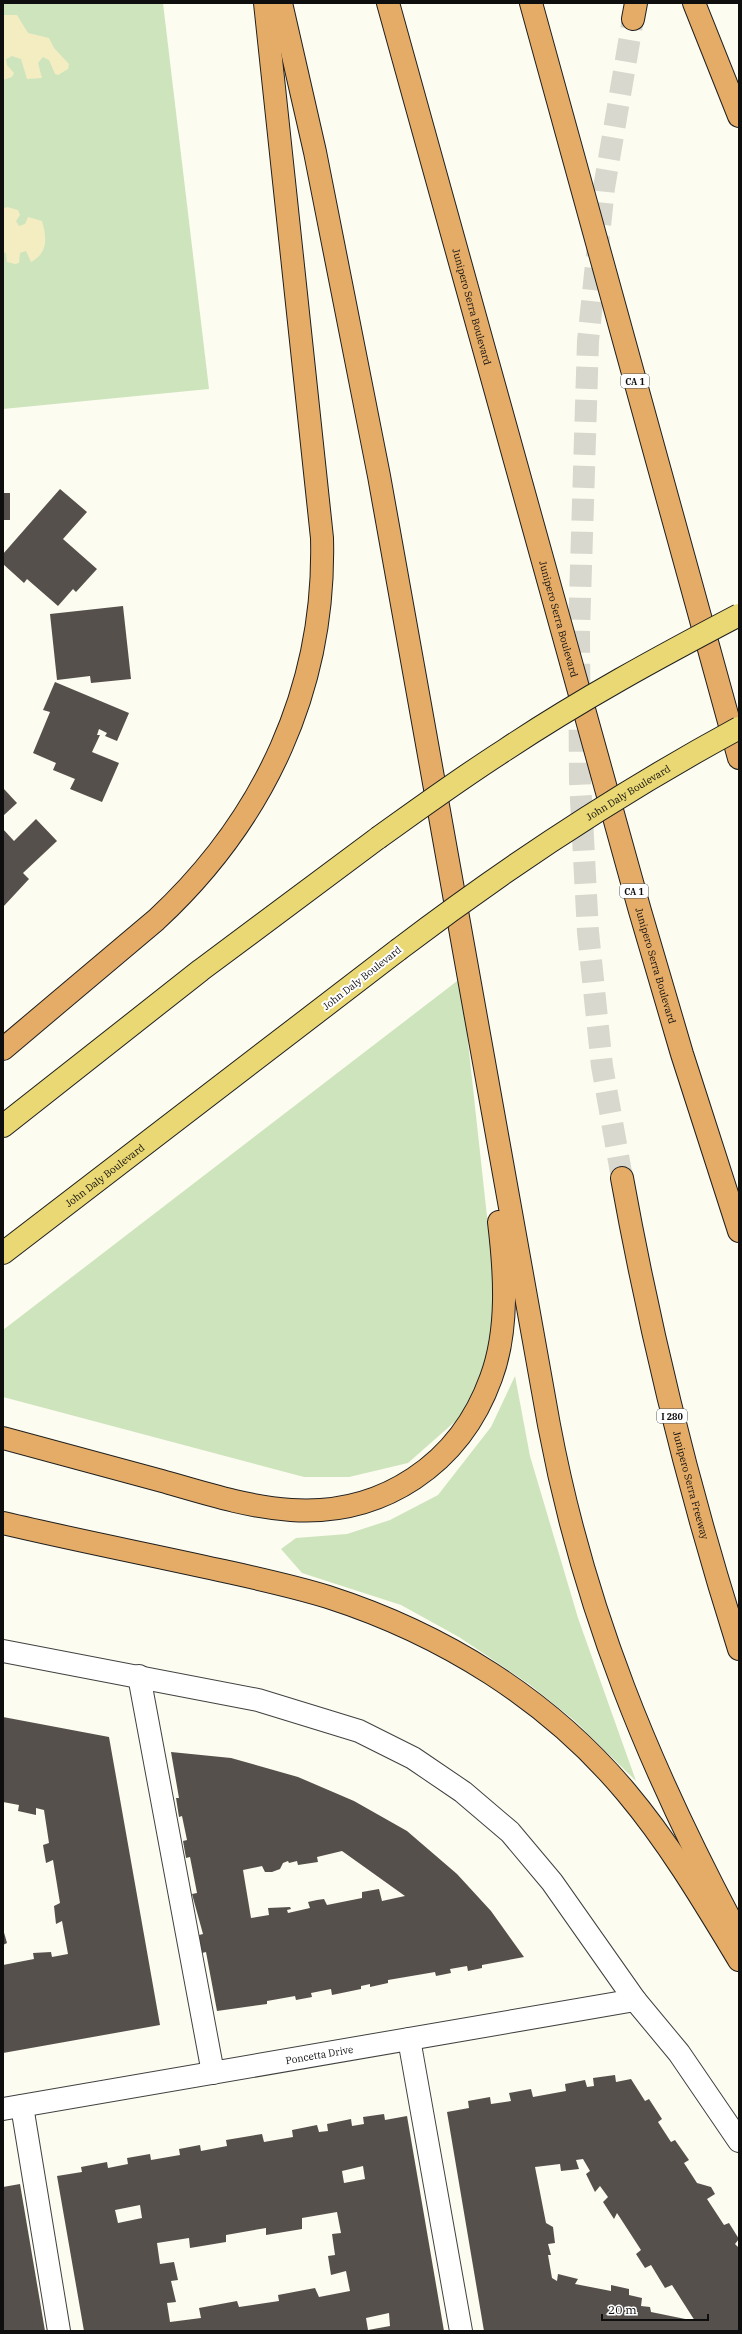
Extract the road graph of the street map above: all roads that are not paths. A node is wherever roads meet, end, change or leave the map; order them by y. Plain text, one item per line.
1 (265, 3) edge
2 (281, 3) edge
3 (388, 3) edge
4 (531, 3) edge
5 (694, 3) edge
6 (739, 116) edge
7 (739, 615) edge
8 (739, 728) edge
9 (739, 758) edge
10 (468, 973) junction
11 (3, 1049) edge
12 (3, 1126) edge
13 (622, 1178) tunnel mouth
14 (739, 1231) edge
15 (3, 1253) edge
16 (3, 1438) edge
17 (3, 1523) edge
18 (739, 1649) edge
19 (3, 1651) edge
20 (139, 1676) junction
21 (739, 1936) edge
22 (739, 1960) edge
23 (635, 2000) junction
24 (409, 2039) junction
25 (213, 2073) junction
26 (13, 2108) edge
27 (739, 2142) edge
28 (59, 2331) edge
29 (461, 2331) edge

1 - 11 highway
2 - 10 highway
3 - 14 highway, Junipero Serra Boulevard / CA 1
4 - 9 highway, CA 1
5 - 6 highway
7 - 12 main road, bridge
8 - 15 main road, John Daly Boulevard, bridge
10 - 16 highway
10 - 21 highway
13 - 18 highway, Junipero Serra Freeway / I 280
17 - 22 highway
19 - 20 street
20 - 23 street
20 - 25 street
23 - 24 street, Poncetta Drive
23 - 27 street
24 - 25 street, Poncetta Drive
24 - 29 street
25 - 26 street, Poncetta Drive
26 - 28 street

